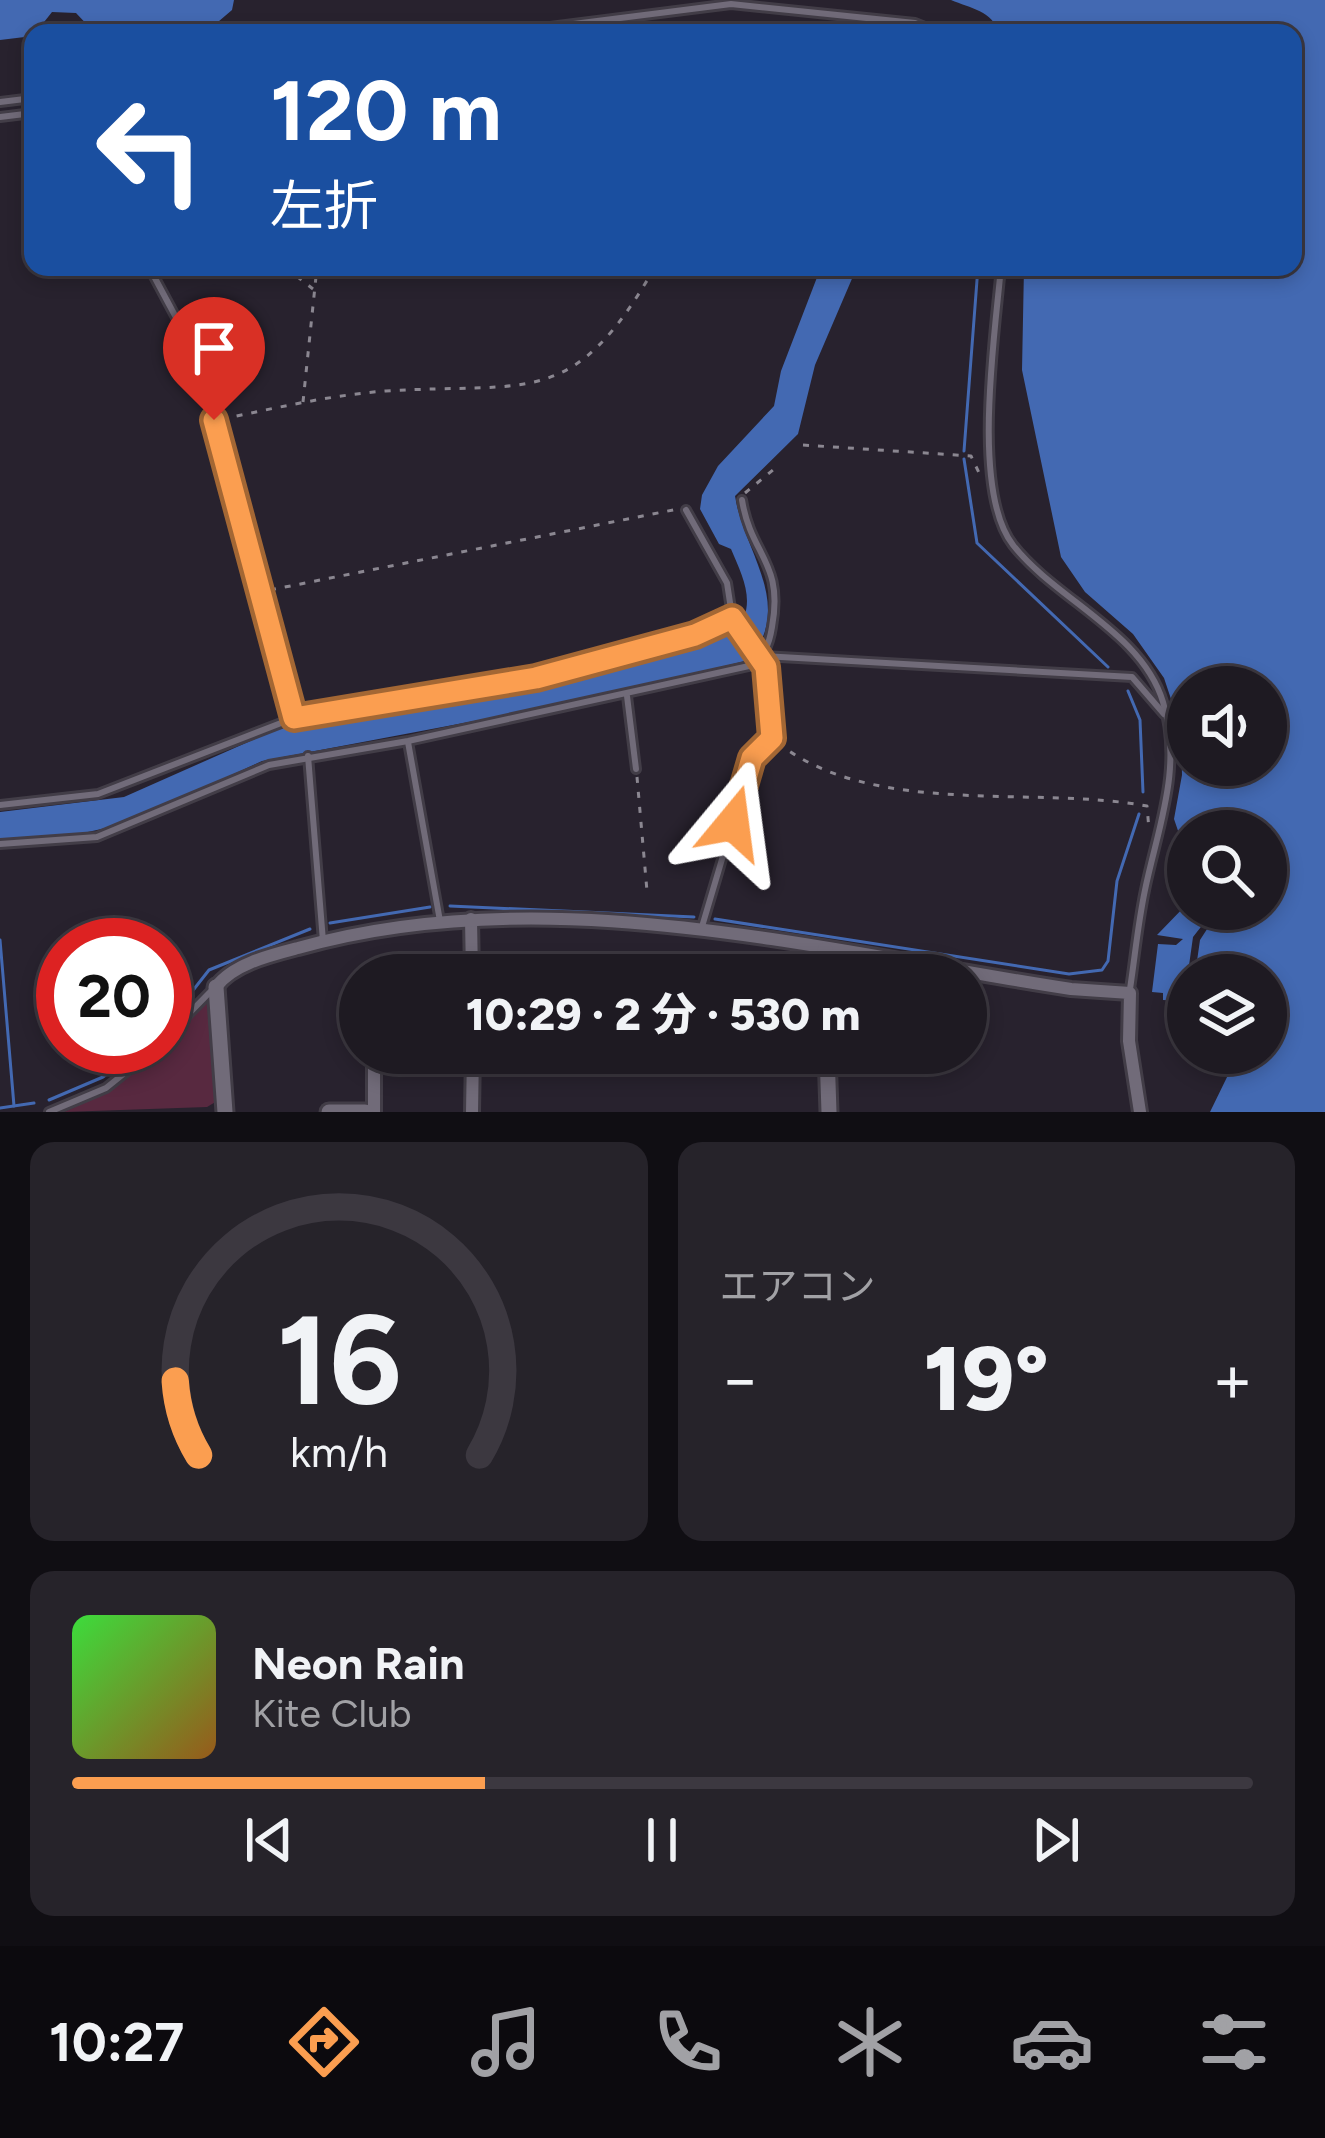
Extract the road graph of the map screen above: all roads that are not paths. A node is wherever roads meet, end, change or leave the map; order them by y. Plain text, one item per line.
1 (590, 24) edge
2 (918, 24) edge
3 (153, 276) edge
4 (1000, 276) edge
5 (742, 500) road end
6 (686, 510) road end
7 (732, 618) junction
8 (763, 656) junction
9 (627, 696) junction
10 (1166, 717) junction
11 (294, 718) junction
12 (408, 741) junction
13 (308, 756) junction
14 (636, 769) road end
15 (0, 805) edge
16 (0, 844) edge
17 (471, 919) junction
18 (440, 921) junction
19 (700, 932) junction
20 (322, 941) junction
21 (825, 950) junction
22 (472, 954) edge
23 (825, 954) edge
24 (216, 987) junction
25 (1130, 993) junction
26 (192, 1011) edge
27 (123, 1074) edge
28 (378, 1074) edge
29 (473, 1074) edge
30 (828, 1074) edge
31 (49, 1112) edge
32 (225, 1112) edge
33 (329, 1112) edge
34 (365, 1112) edge
35 (374, 1112) edge
36 (472, 1112) edge
37 (829, 1112) edge
38 (1140, 1112) edge

1 - 2 lane
3 - 11 lane
4 - 10 lane
5 - 8 lane
6 - 7 lane
7 - 8 lane
7 - 11 lane
8 - 9 lane
8 - 10 lane
8 - 19 lane
9 - 12 lane
9 - 14 lane
10 - 25 lane
11 - 15 lane
12 - 13 lane
12 - 18 lane
13 - 16 lane
13 - 20 lane
17 - 18 street
17 - 19 street
17 - 22 street
18 - 20 street
19 - 21 street
20 - 24 street
21 - 23 street
21 - 25 street
24 - 26 lane
24 - 32 street
25 - 38 street
27 - 31 lane
28 - 35 street
29 - 36 street
30 - 37 street
33 - 34 street

